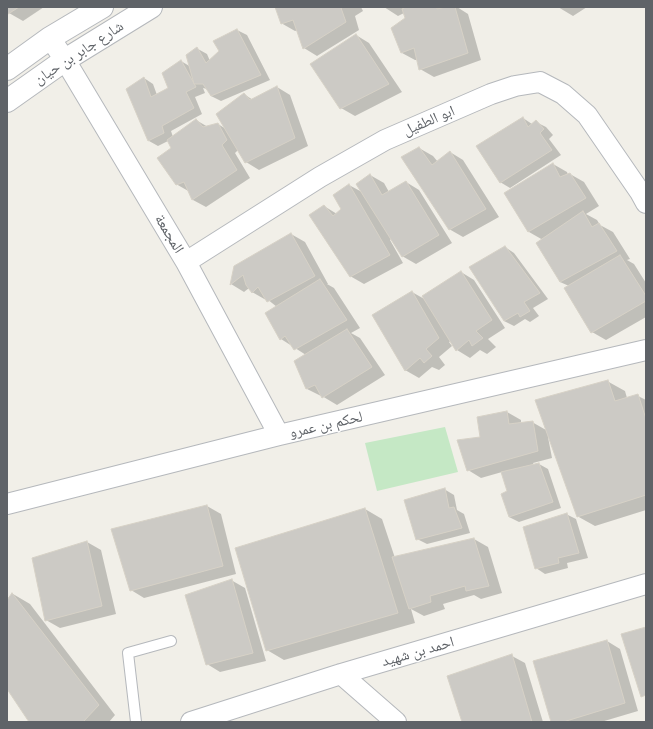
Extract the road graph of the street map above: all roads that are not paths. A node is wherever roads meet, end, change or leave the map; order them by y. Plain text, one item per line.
1 (102, 7) edge
2 (151, 7) edge
3 (50, 38) junction
4 (65, 60) junction
5 (7, 69) edge
6 (7, 101) edge
7 (644, 195) edge
8 (186, 262) junction
9 (646, 350) edge
10 (279, 435) junction
11 (7, 504) edge
12 (646, 584) edge
13 (171, 641) dead end
14 (341, 674) junction
15 (136, 722) edge
16 (191, 722) edge
17 (396, 722) edge

1 - 3 street, شارع جابر بن حيان
2 - 4 street, شارع جابر بن حيان
3 - 4 street, المجمعة
3 - 5 street, شارع جابر بن حيان
4 - 6 street, شارع جابر بن حيان
4 - 8 street, المجمعة
7 - 8 street, ابو الطفيل
8 - 10 street, المجمعة
9 - 10 street, لحكم بن عمرو
10 - 11 street, لحكم بن عمرو
12 - 14 street, احمد بن شهيد
13 - 15 lane
14 - 16 street, احمد بن شهيد
14 - 17 street

